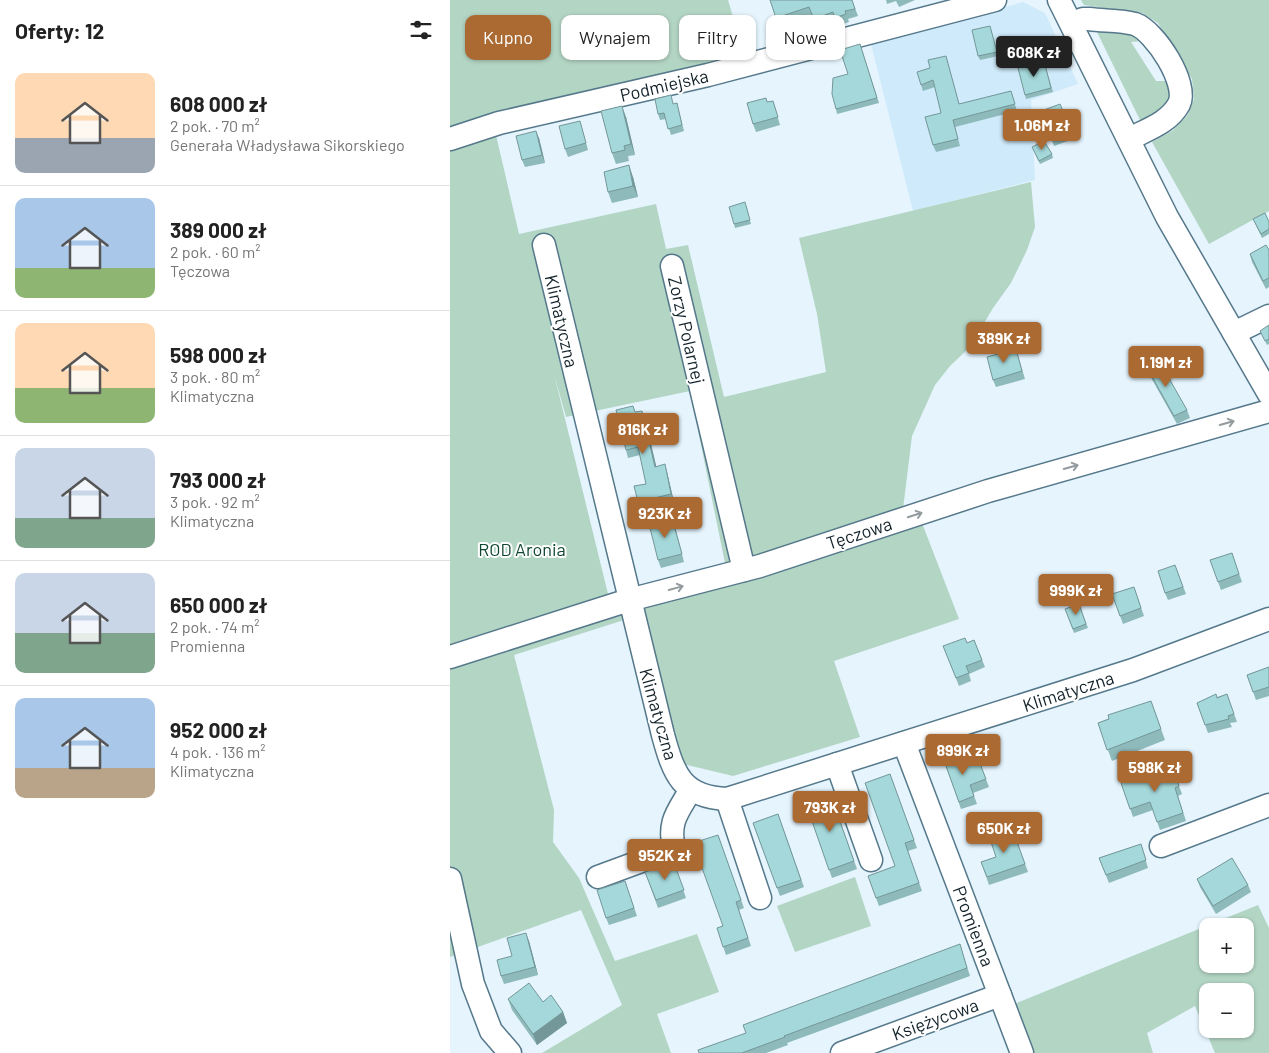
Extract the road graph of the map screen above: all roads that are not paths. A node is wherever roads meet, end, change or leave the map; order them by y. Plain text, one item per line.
1 (995, 0) edge
2 (1059, 0) edge
3 (1072, 23) junction
4 (450, 139) edge
5 (1129, 139) junction
6 (544, 245) dead end
7 (672, 266) dead end
8 (1269, 316) edge
9 (1234, 334) junction
10 (1268, 406) edge
11 (744, 570) junction
12 (629, 600) junction
13 (1269, 620) edge
14 (450, 657) edge
15 (904, 743) junction
16 (837, 764) junction
17 (690, 791) junction
18 (727, 799) junction
19 (1269, 805) edge
20 (1161, 846) dead end
21 (871, 860) dead end
22 (598, 878) dead end
23 (450, 879) edge
24 (760, 898) dead end
25 (1000, 995) junction
26 (510, 1053) edge
27 (842, 1053) edge
28 (1022, 1053) edge

1 - 4 street, Podmiejska
2 - 3 street
3 - 5 street
3 - 5 street
5 - 9 street
6 - 12 street, Klimatyczna
7 - 11 street, Zorzy Polarnej
8 - 9 street
9 - 10 street
11 -> 10 street, Tęczowa
12 -> 11 street, Tęczowa
12 - 14 street, Tęczowa
12 - 17 street, Klimatyczna
13 - 15 street, Klimatyczna
15 - 16 street, Klimatyczna
15 - 25 street, Promienna
16 - 18 street, Klimatyczna
16 - 21 street
17 - 18 street, Klimatyczna
17 - 22 street
18 - 24 street
19 - 20 street
23 - 26 street
25 - 27 street, Księżycowa
25 - 28 street, Promienna

